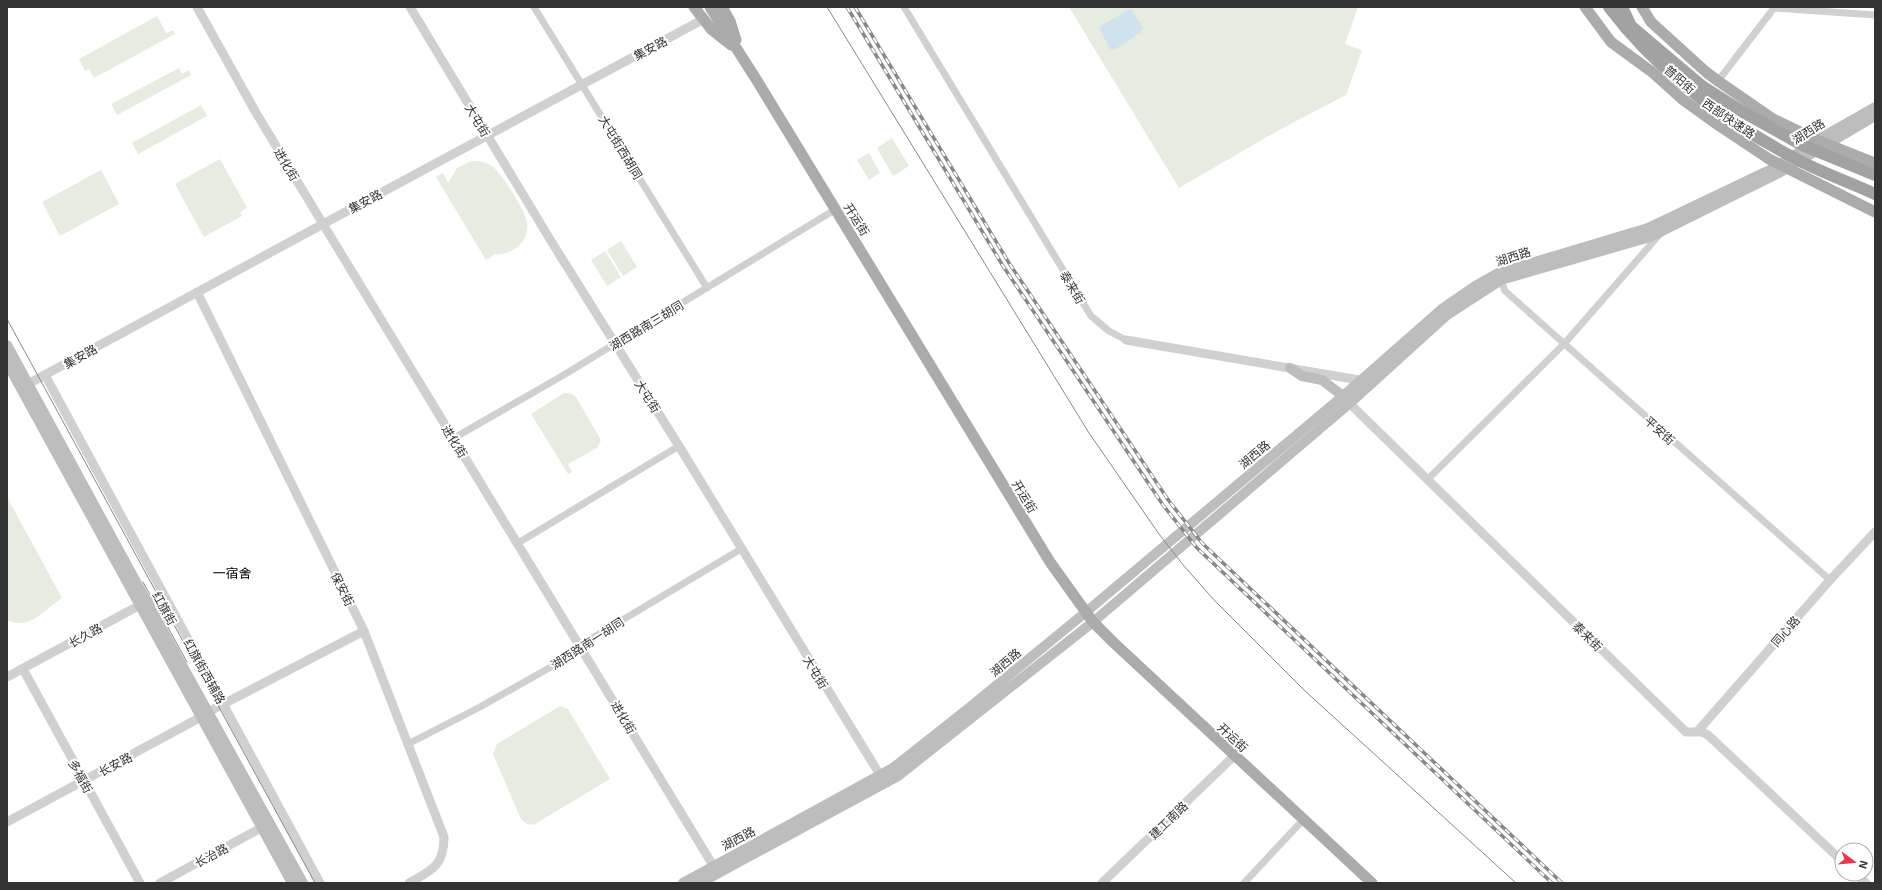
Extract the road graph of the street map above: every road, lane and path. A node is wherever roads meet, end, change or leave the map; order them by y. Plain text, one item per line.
1 (197, 7) edge
2 (410, 7) edge
3 (534, 7) edge
4 (694, 7) edge
5 (710, 7) edge
6 (722, 7) edge
7 (904, 7) edge
8 (1585, 7) edge
9 (1609, 7) edge
10 (1622, 7) edge
11 (1642, 7) edge
12 (1875, 14) edge
13 (702, 20) junction
14 (741, 54) junction
15 (1718, 82) junction
16 (582, 84) junction
17 (1875, 107) edge
18 (1875, 116) edge
19 (488, 136) junction
20 (1822, 142) junction
21 (1875, 163) edge
22 (1783, 167) junction
23 (1875, 175) edge
24 (1875, 194) edge
25 (836, 209) junction
26 (1875, 212) edge
27 (323, 224) junction
28 (1664, 230) junction
29 (1500, 277) junction
30 (707, 288) junction
31 (197, 292) junction
32 (1126, 340) joint
33 (615, 343) junction
34 (1564, 344) junction
35 (7, 345) edge
36 (7, 363) edge
37 (1290, 368) junction
38 (46, 375) junction
39 (1361, 380) junction
40 (1373, 382) junction
41 (28, 384) junction
42 (1347, 400) junction
43 (454, 438) junction
44 (679, 446) junction
45 (1428, 480) junction
46 (1875, 532) edge
47 (518, 543) junction
48 (741, 549) junction
49 (1830, 580) junction
50 (163, 594) junction
51 (143, 603) junction
52 (1086, 612) junction
53 (1093, 622) junction
54 (364, 631) junction
55 (582, 647) junction
56 (23, 669) junction
57 (7, 677) edge
58 (223, 704) junction
59 (205, 715) junction
60 (1706, 721) junction
61 (1697, 732) junction
62 (1708, 735) junction
63 (408, 744) junction
64 (1234, 756) junction
65 (882, 780) junction
66 (84, 781) junction
67 (1303, 820) junction
68 (7, 822) edge
69 (262, 828) junction
70 (1834, 853) edge
71 (716, 869) junction
72 (140, 883) edge
73 (160, 883) edge
74 (292, 883) edge
75 (303, 883) edge
76 (320, 883) edge
77 (409, 883) edge
78 (683, 883) edge
79 (700, 883) edge
80 (1102, 883) edge
81 (1244, 883) edge
82 (1372, 883) edge

1 - 27 street, 进化街
2 - 19 street, 大屯街
3 - 16 street, 大屯街西胡同
4 - 13 main road, 开运街
5 - 14 main road, 开运街
6 - 14 main road, 开运街
7 - 32 street, 泰来街
8 - 22 main road, 普阳街
9 - 24 highway, 西部快速路, bridge
10 - 23 highway, 西部快速路, bridge
11 - 15 main road, 普阳街
12 - 15 street
13 - 14 main road, 开运街
13 - 16 street, 集安路
14 - 25 main road, 开运街
15 - 20 main road, 普阳街
16 - 19 street, 集安路
16 - 30 street, 大屯街西胡同
17 - 20 main road, 湖西路
18 - 20 main road, 湖西路
19 - 27 street, 集安路
19 - 33 street, 大屯街
20 - 21 main road, 普阳街
20 - 22 main road, 湖西路
22 - 26 main road, 普阳街
22 - 28 main road, 湖西路
22 - 29 main road, 湖西路
25 - 30 street, 湖西路南三胡同
25 - 52 main road, 开运街
27 - 31 street, 集安路
27 - 43 street, 进化街
28 - 29 main road, 湖西路
28 - 34 street
29 - 34 street, 平安街
29 - 39 main road, 湖西路
29 - 40 main road, 湖西路
30 - 33 street, 湖西路南三胡同
31 - 38 street, 集安路
31 - 54 street, 保安街
32 - 37 street, 泰来街
33 - 43 street, 湖西路南三胡同
33 - 44 street, 大屯街
34 - 45 street
34 - 49 street, 平安街
35 - 41 main road, 红旗街
36 - 51 main road, 红旗街
37 - 39 street, 泰来街
37 - 42 main road
38 - 41 street, 集安路
38 - 50 street, 红旗街西辅路
39 - 40 street, 泰来街
39 - 42 main road, 湖西路
40 - 42 main road, 湖西路
41 - 51 main road, 红旗街
42 - 45 street, 泰来街
42 - 52 main road, 湖西路
42 - 53 main road, 湖西路
43 - 47 street, 进化街
44 - 47 street
44 - 48 street, 大屯街
45 - 61 street, 泰来街
46 - 49 street, 同心路
47 - 55 street, 进化街
48 - 55 street, 湖西路南一胡同
48 - 65 street, 大屯街
49 - 60 street, 同心路
50 - 51 street, 长久路
50 - 58 street, 红旗街西辅路
51 - 56 street, 长久路
51 - 59 main road, 红旗街
52 - 53 main road, 开运街
52 - 65 main road, 湖西路
53 - 64 main road, 开运街
53 - 65 main road, 湖西路
54 - 58 street, 长安路
54 - 63 street, 保安街
55 - 63 street, 湖西路南一胡同
55 - 71 street, 进化街
56 - 57 street, 长久路
56 - 66 street, 多福街
58 - 59 street, 长安路
58 - 76 street, 红旗街西辅路
59 - 66 street, 长安路
59 - 69 main road, 红旗街
59 - 75 main road, 红旗街
60 - 61 street, 同心路
60 - 62 street
61 - 62 street, 泰来街
62 - 70 street, 泰来街
63 - 77 street, 保安街
64 - 67 main road, 开运街
64 - 80 street, 建工南路
65 - 71 main road, 湖西路
66 - 68 street, 长安路
66 - 72 street, 多福街
67 - 81 street
67 - 82 main road, 开运街
69 - 73 street, 长治路
69 - 74 main road, 红旗街
71 - 78 main road, 湖西路
71 - 79 main road, 湖西路

